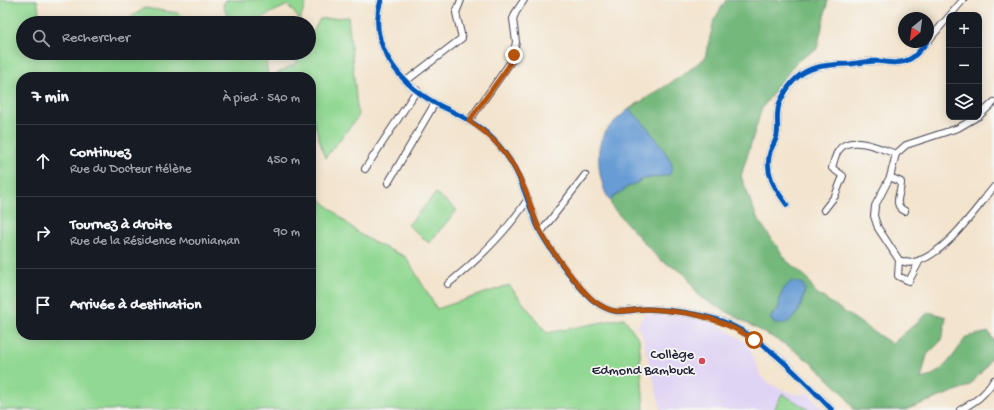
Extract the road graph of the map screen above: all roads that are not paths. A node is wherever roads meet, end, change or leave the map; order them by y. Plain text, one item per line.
1 (381, 0) edge
2 (461, 0) edge
3 (524, 0) edge
4 (963, 0) edge
5 (934, 35) edge
6 (922, 48) edge
7 (406, 81) junction
8 (417, 90) junction
9 (994, 102) edge
10 (435, 103) junction
11 (982, 112) edge
12 (971, 120) edge
13 (469, 121) junction
14 (896, 154) junction
15 (365, 169) dead end
16 (586, 175) dead end
17 (890, 177) junction
18 (388, 183) dead end
19 (994, 187) edge
20 (528, 199) junction
21 (786, 205) dead end
22 (824, 210) dead end
23 (905, 211) dead end
24 (541, 232) junction
25 (899, 260) junction
26 (920, 260) junction
27 (448, 284) dead end
28 (994, 380) edge
29 (832, 410) edge
30 (960, 410) edge

1 - 7 street
2 - 7 street
3 - 13 street
4 - 5 street
6 - 21 street
7 - 8 street
8 - 10 street
8 - 15 street
9 - 11 street
10 - 13 street
10 - 18 street
12 - 14 street
13 - 20 street
14 - 17 street
14 - 22 street
16 - 24 street
17 - 23 street
17 - 25 street
19 - 26 street
20 - 24 street
20 - 27 street
24 - 29 street
25 - 26 street
25 - 26 street
28 - 30 street

